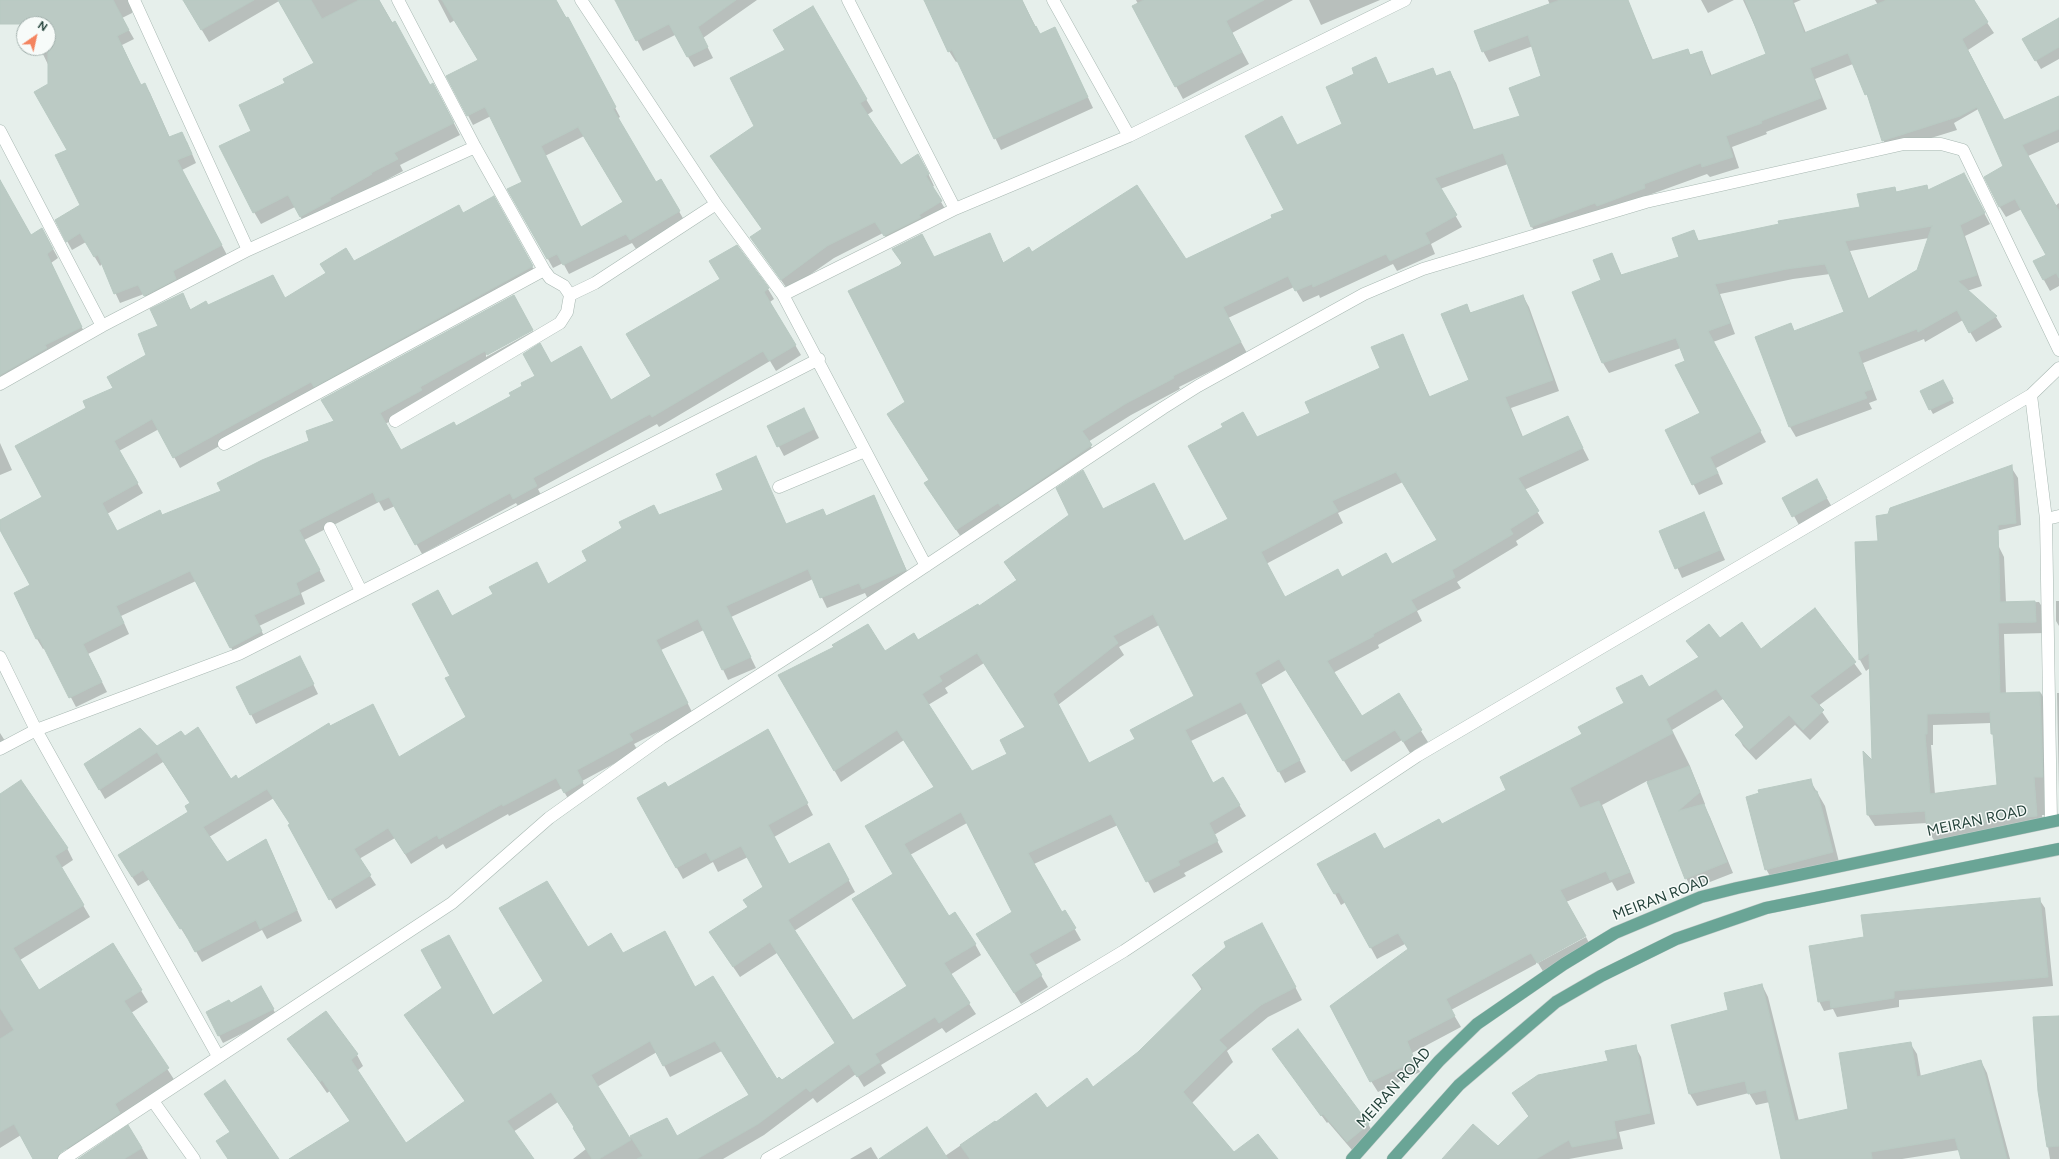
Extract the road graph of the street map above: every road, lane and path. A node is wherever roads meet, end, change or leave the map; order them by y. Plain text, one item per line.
1 (134, 0) edge
2 (398, 0) edge
3 (581, 0) edge
4 (848, 0) edge
5 (1053, 0) edge
6 (1406, 0) edge
7 (0, 131) edge
8 (1129, 136) junction
9 (475, 148) junction
10 (716, 204) junction
11 (955, 209) junction
12 (248, 250) junction
13 (544, 270) junction
14 (570, 295) junction
15 (783, 295) junction
16 (102, 326) junction
17 (2059, 350) edge
18 (819, 359) junction
19 (2059, 368) edge
20 (0, 384) edge
21 (2031, 395) junction
22 (395, 421) dead end
23 (224, 444) dead end
24 (865, 451) junction
25 (779, 487) dead end
26 (2059, 516) edge
27 (2046, 519) junction
28 (330, 528) dead end
29 (926, 566) junction
30 (361, 591) junction
31 (0, 657) edge
32 (36, 730) junction
33 (0, 749) edge
34 (2055, 820) edge
35 (2059, 850) edge
36 (218, 1056) junction
37 (153, 1101) junction
38 (64, 1159) edge
39 (194, 1159) edge
40 (767, 1159) edge
41 (1352, 1159) edge
42 (1393, 1159) edge

1 - 12 street
2 - 9 street
3 - 10 street
4 - 11 street
5 - 8 street
6 - 8 street
7 - 16 street
8 - 11 street
9 - 12 street
9 - 13 street
10 - 14 street
10 - 15 street
11 - 15 street
12 - 16 street
13 - 14 street
13 - 23 street
14 - 22 street
15 - 18 street
16 - 20 street
17 - 29 street
18 - 24 street
18 - 30 street
19 - 21 street
21 - 27 street
21 - 40 street
24 - 25 street
24 - 29 street
26 - 27 street
27 - 34 street
28 - 30 street
29 - 36 street
30 - 32 street
31 - 32 street
32 - 33 street
32 - 36 street
34 - 41 main road, MEIRAN ROAD
35 - 42 main road
36 - 37 street
37 - 38 street
37 - 39 street

